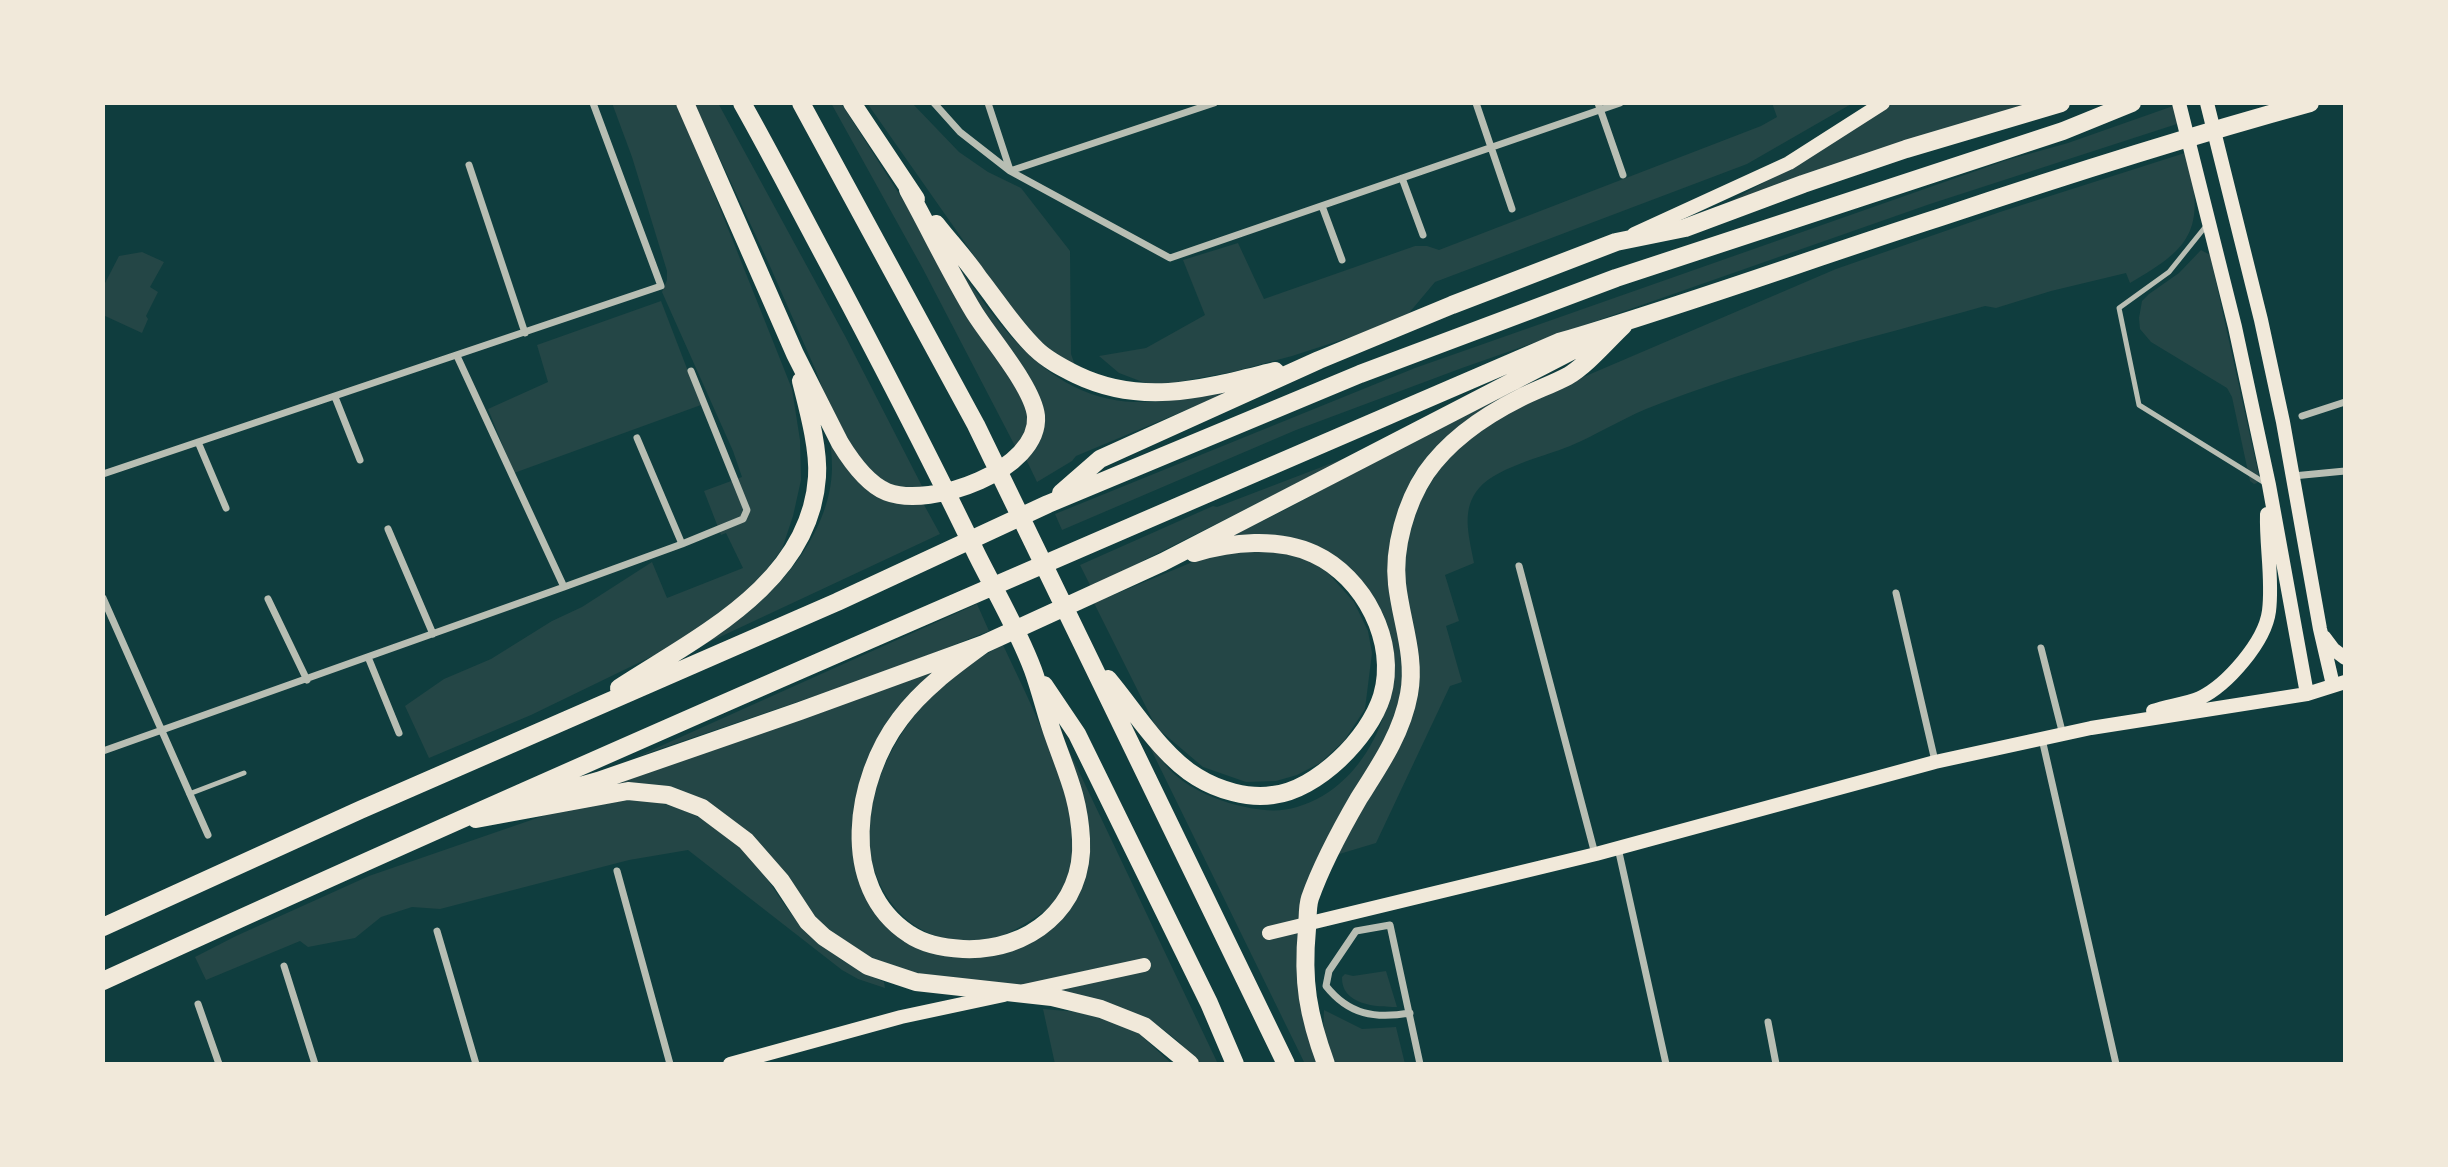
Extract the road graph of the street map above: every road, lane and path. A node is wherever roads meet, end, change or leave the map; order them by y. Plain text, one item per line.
1 (593, 103) edge
2 (685, 103) edge
3 (742, 103) edge
4 (801, 103) edge
5 (852, 103) edge
6 (934, 103) edge
7 (988, 103) edge
8 (1476, 103) edge
9 (1620, 103) edge
10 (1884, 103) edge
11 (2061, 103) edge
12 (2132, 103) edge
13 (2179, 103) edge
14 (2207, 103) edge
15 (2310, 103) edge
16 (1211, 104) edge
17 (1599, 107) edge
18 (1490, 148) junction
19 (469, 165) dead end
20 (1010, 171) junction
21 (1623, 175) dead end
22 (1402, 178) junction
23 (908, 190) junction
24 (1322, 206) junction
25 (1511, 209) dead end
26 (2208, 223) junction
27 (1423, 235) dead end
28 (1616, 242) junction
29 (1342, 260) dead end
30 (1629, 322) junction
31 (524, 333) junction
32 (795, 354) junction
33 (457, 356) junction
34 (1319, 360) junction
35 (691, 371) dead end
36 (335, 397) junction
37 (2345, 402) edge
38 (2302, 416) dead end
39 (637, 438) dead end
40 (198, 442) junction
41 (360, 460) dead end
42 (2345, 471) edge
43 (103, 474) edge
44 (2291, 476) junction
45 (2269, 485) junction
46 (1048, 505) junction
47 (226, 508) dead end
48 (388, 529) dead end
49 (682, 544) junction
50 (1163, 562) junction
51 (1519, 566) dead end
52 (564, 587) junction
53 (1896, 593) dead end
54 (103, 598) edge
55 (268, 599) dead end
56 (2320, 629) junction
57 (433, 634) junction
58 (984, 643) junction
59 (2041, 648) dead end
60 (1089, 654) junction
61 (368, 657) junction
62 (2345, 658) edge
63 (1032, 668) junction
64 (307, 680) junction
65 (2339, 684) edge
66 (2307, 694) junction
67 (573, 717) junction
68 (2091, 728) junction
69 (163, 731) junction
70 (399, 733) dead end
71 (2063, 735) junction
72 (2042, 739) junction
73 (103, 751) edge
74 (1935, 762) junction
75 (244, 773) dead end
76 (190, 794) junction
77 (445, 825) junction
78 (208, 835) dead end
79 (1618, 848) junction
80 (1596, 854) junction
81 (617, 871) dead end
82 (103, 928) edge
83 (437, 931) dead end
84 (1269, 933) dead end
85 (1144, 965) dead end
86 (284, 966) dead end
87 (103, 981) edge
88 (198, 1004) dead end
89 (1410, 1013) junction
90 (1768, 1022) dead end
91 (771, 1059) edge
92 (219, 1064) edge
93 (315, 1064) edge
94 (476, 1064) edge
95 (670, 1064) edge
96 (730, 1064) edge
97 (1190, 1064) edge
98 (1235, 1064) edge
99 (1286, 1064) edge
100 (1326, 1064) edge
101 (1420, 1064) edge
102 (1666, 1064) edge
103 (1776, 1064) edge
104 (2116, 1064) edge

1 - 31 street
2 - 32 highway
3 - 63 highway
4 - 60 highway
5 - 23 highway
6 - 20 street
7 - 20 street
8 - 18 street
9 - 17 street
10 - 28 main road
11 - 28 highway
12 - 46 highway
13 - 26 main road
14 - 44 main road
15 - 30 highway
16 - 20 street
17 - 18 street
17 - 21 street
18 - 22 street
18 - 25 street
19 - 31 street
20 - 24 street
22 - 24 street
22 - 27 street
23 - 32 highway
23 - 34 highway
24 - 29 street
26 - 45 main road
26 - 45 lane
28 - 34 highway
30 - 50 highway
30 - 77 highway
30 - 100 highway
31 - 33 street
32 - 67 highway
33 - 36 street
33 - 52 street
34 - 46 highway
35 - 49 street
36 - 40 street
36 - 41 street
37 - 38 street
39 - 49 street
40 - 43 street
40 - 47 street
42 - 44 street
44 - 56 main road
45 - 66 main road
45 - 68 main road
46 - 67 highway
48 - 57 street
49 - 52 street
50 - 58 highway
50 - 60 highway
51 - 80 street
52 - 57 street
53 - 74 street
54 - 69 street
55 - 64 street
56 - 62 main road
56 - 65 main road
57 - 61 street
58 - 63 highway
58 - 77 highway
59 - 71 street
60 - 99 highway
61 - 64 street
61 - 70 street
63 - 98 highway
64 - 69 street
65 - 66 main road
66 - 68 main road
67 - 82 highway
68 - 71 main road
69 - 73 street
69 - 76 street
71 - 72 main road
72 - 74 main road
72 - 104 street
74 - 79 main road
75 - 76 lane
76 - 78 street
77 - 87 highway
77 - 97 highway
79 - 80 main road
79 - 102 street
80 - 84 main road
81 - 95 street
83 - 94 street
85 - 91 main road
86 - 93 street
88 - 92 street
89 - 89 street
89 - 101 street
90 - 103 street
91 - 96 main road

